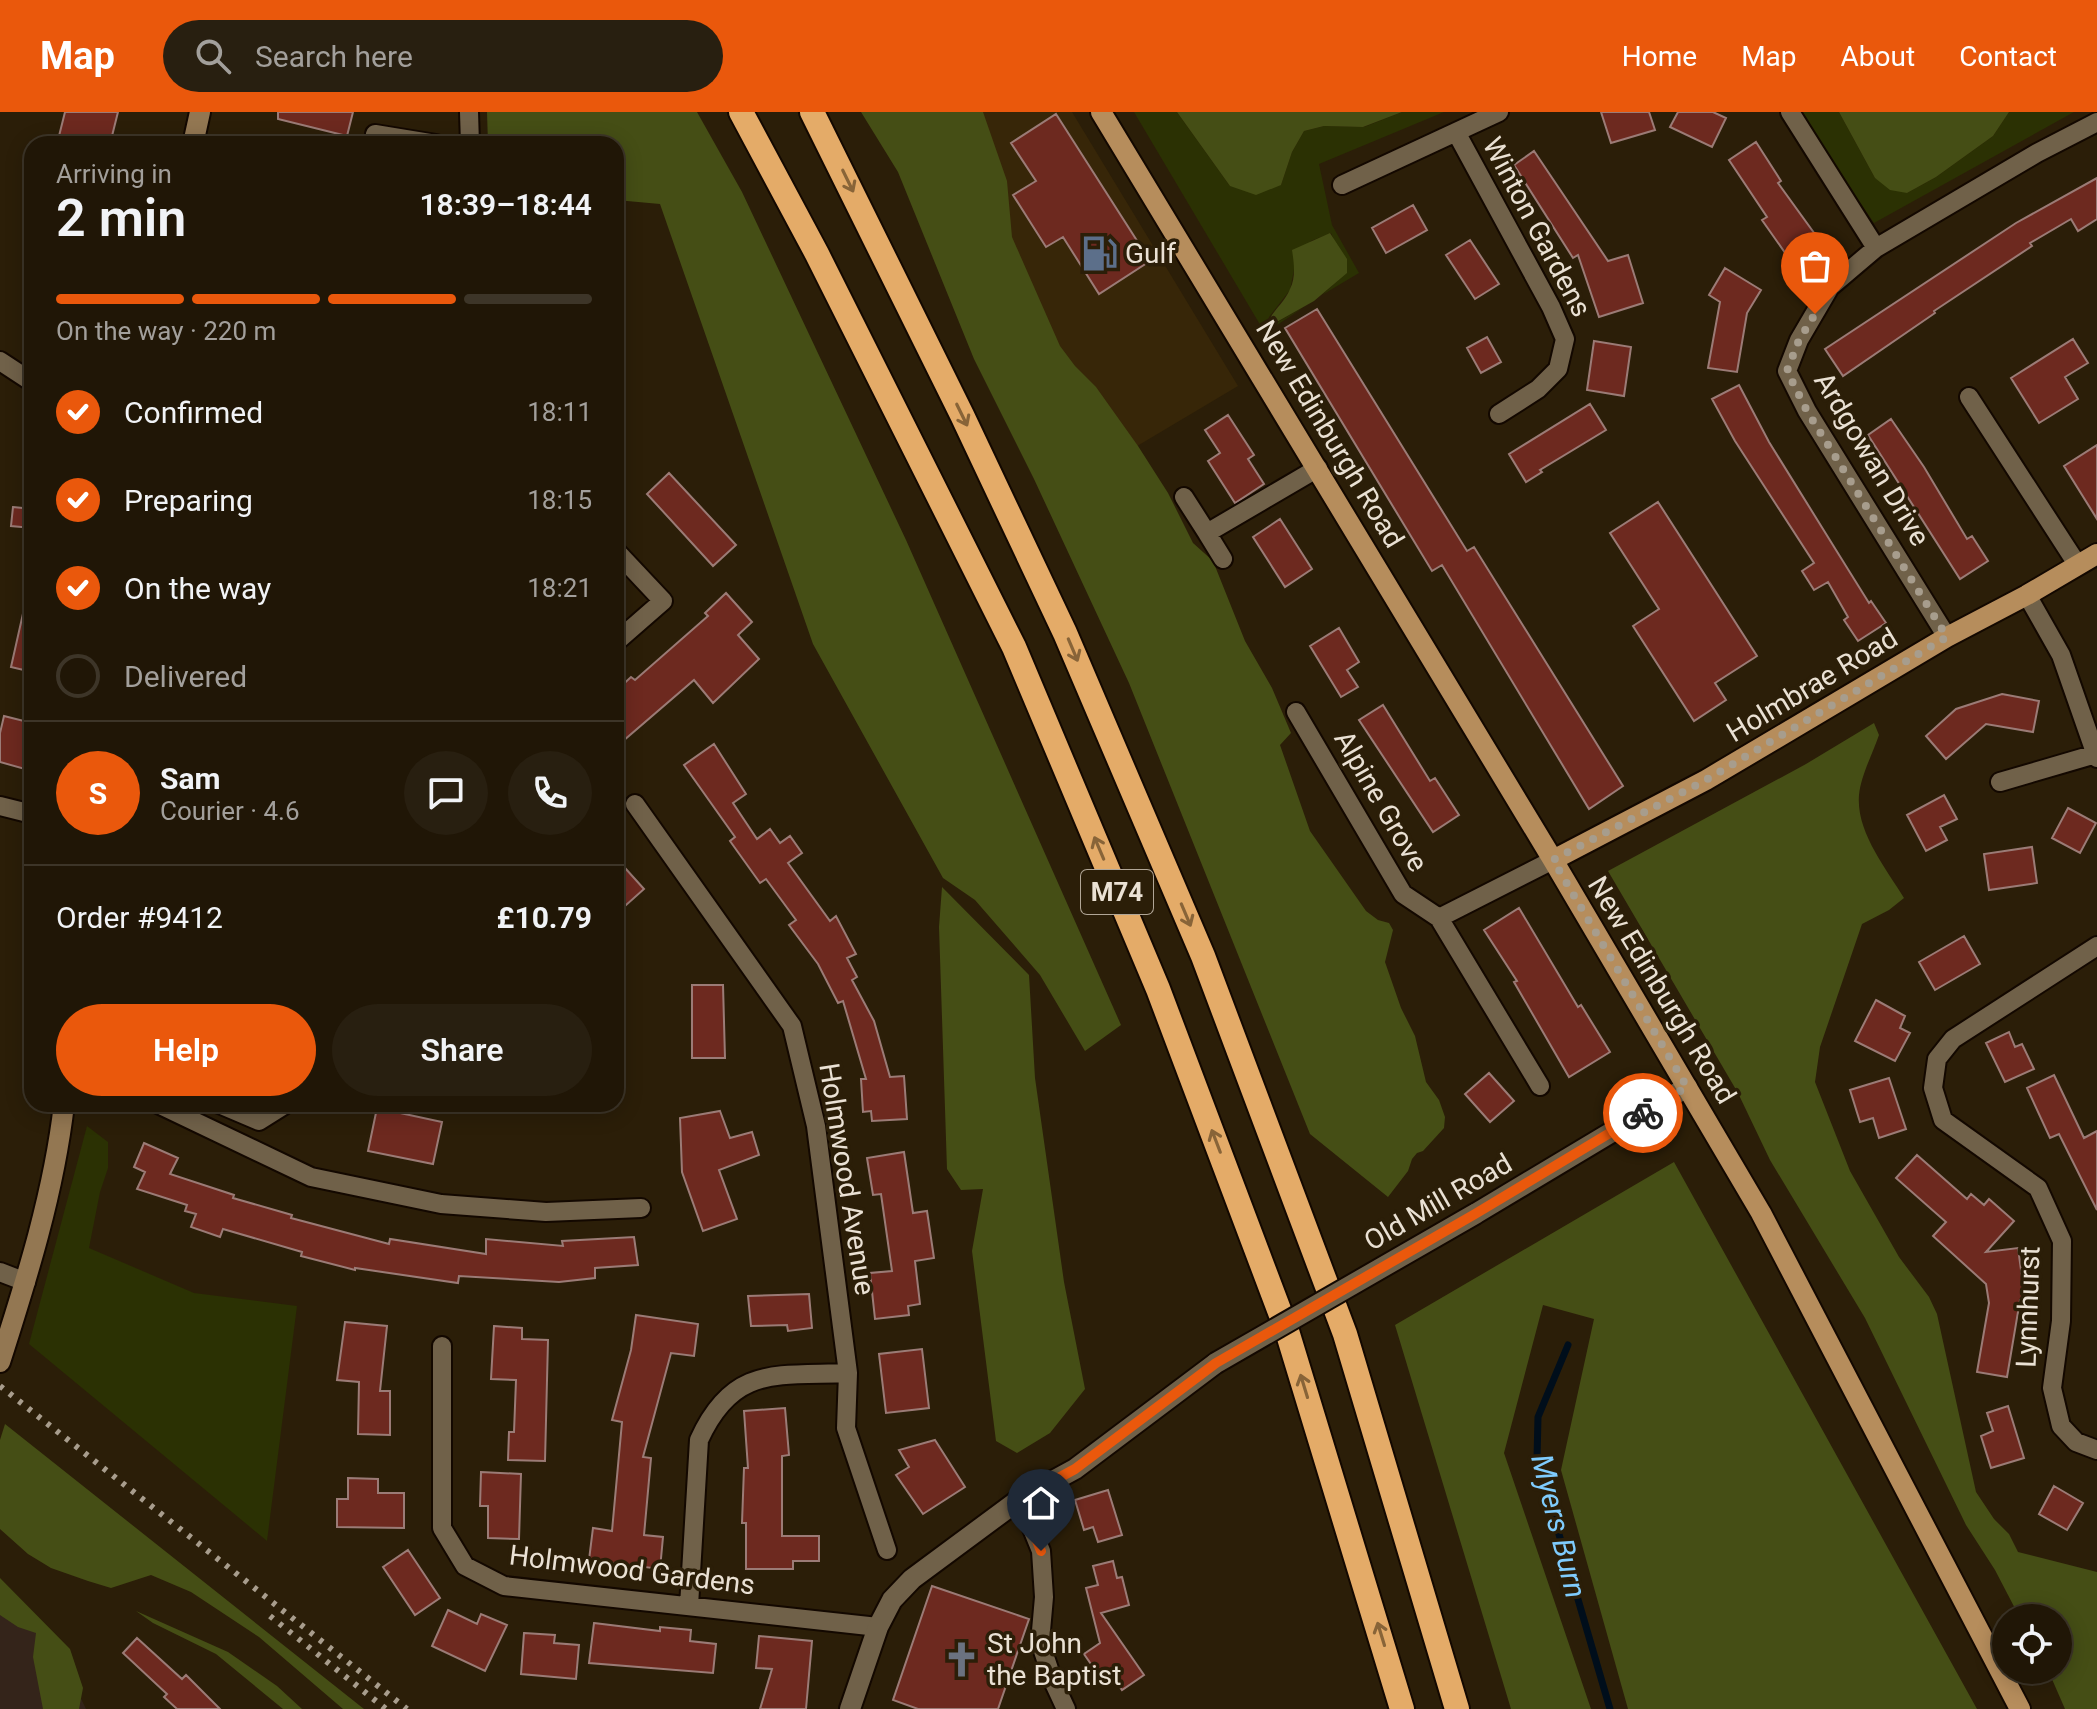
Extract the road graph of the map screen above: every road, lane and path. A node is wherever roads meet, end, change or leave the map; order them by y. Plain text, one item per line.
1 (200, 112) edge
2 (469, 112) edge
3 (741, 112) edge
4 (812, 112) edge
5 (1101, 112) edge
6 (1499, 112) edge
7 (1790, 112) edge
8 (2097, 122) edge
9 (1456, 132) junction
10 (375, 134) dead end
11 (195, 136) edge
12 (387, 136) edge
13 (470, 136) edge
14 (1342, 185) dead end
15 (1876, 248) junction
16 (0, 361) edge
17 (24, 377) edge
18 (1969, 397) dead end
19 (1499, 414) dead end
20 (1318, 468) junction
21 (1184, 497) dead end
22 (1207, 533) junction
23 (2097, 554) edge
24 (1223, 559) dead end
25 (624, 560) edge
26 (2077, 564) junction
27 (2027, 595) junction
28 (624, 635) edge
29 (1947, 637) junction
30 (1296, 712) dead end
31 (2096, 756) edge
32 (2000, 782) dead end
33 (635, 804) dead end
34 (0, 806) edge
35 (24, 812) edge
36 (1553, 860) junction
37 (1439, 918) junction
38 (2097, 946) edge
39 (1540, 1086) dead end
40 (1687, 1087) junction
41 (63, 1112) edge
42 (175, 1112) edge
43 (238, 1112) edge
44 (273, 1112) edge
45 (641, 1208) dead end
46 (0, 1272) edge
47 (26, 1282) junction
48 (442, 1346) dead end
49 (0, 1362) edge
50 (848, 1373) junction
51 (2097, 1450) edge
52 (1020, 1499) junction
53 (887, 1550) dead end
54 (689, 1606) junction
55 (878, 1627) junction
56 (850, 1709) edge
57 (1066, 1709) edge
58 (1402, 1709) edge
59 (1457, 1709) edge
60 (2020, 1709) edge

1 - 11 main road
2 - 13 street
58 -> 3 highway, M74
4 -> 59 highway, M74
5 - 20 main road, New Edinburgh Road
6 - 9 street
7 - 15 street
8 - 15 street, Ardgowan Drive
9 - 14 street
9 - 19 street, Winton Gardens
10 - 12 street
15 - 29 street, Ardgowan Drive
16 - 17 street
18 - 26 street
20 - 22 street
20 - 36 main road, New Edinburgh Road
21 - 22 street
22 - 24 street
23 - 26 main road, Holmbrae Road
25 - 28 street
26 - 27 main road, Holmbrae Road
27 - 29 main road, Holmbrae Road
27 - 31 street
29 - 36 main road, Holmbrae Road
30 - 37 street, Alpine Grove
31 - 32 street
33 - 50 street, Holmwood Avenue
34 - 35 street
36 - 37 street
36 - 40 main road, New Edinburgh Road
37 - 39 street
38 - 51 street, Lynnhurst
40 - 52 street, Old Mill Road, bridge
40 - 60 main road, New Edinburgh Road
41 - 47 main road
42 - 45 street
43 - 44 street
46 - 47 street
47 - 49 main road
48 - 54 street, Holmwood Gardens
50 - 53 street, Holmwood Avenue
50 - 54 street
52 - 55 street, Old Mill Road
52 - 57 street
54 - 55 street, Holmwood Gardens
55 - 56 street, Old Mill Road

